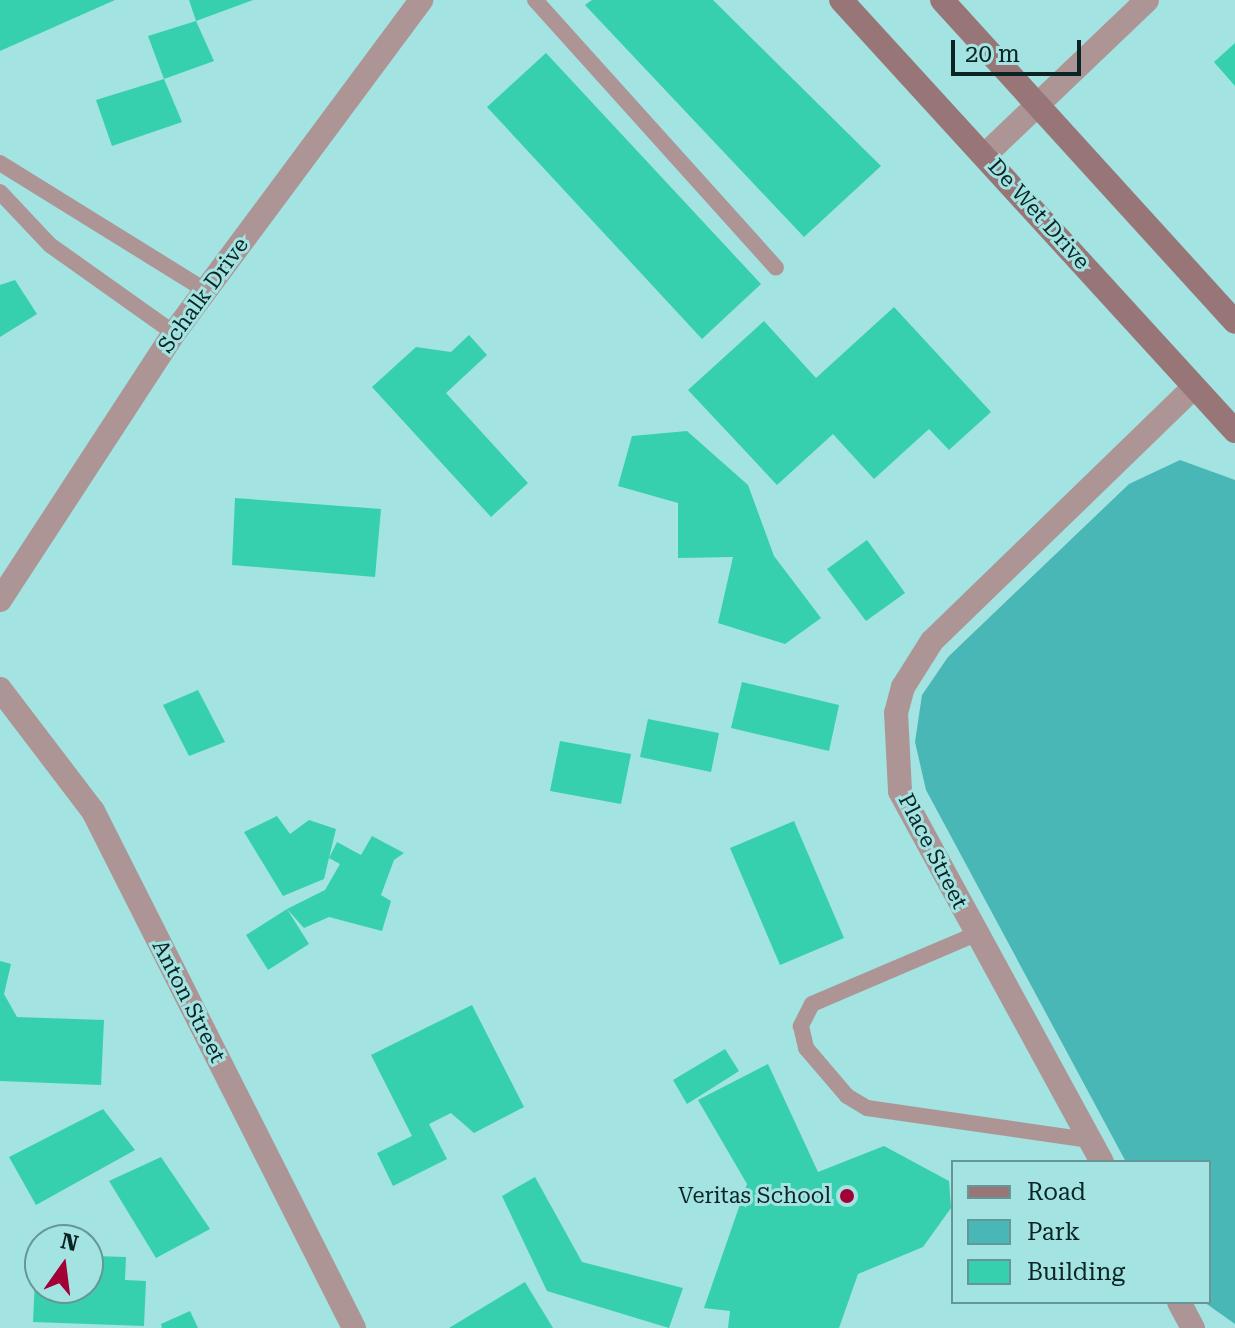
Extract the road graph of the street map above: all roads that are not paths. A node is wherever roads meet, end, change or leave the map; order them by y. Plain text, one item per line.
1 (421, 0) edge
2 (535, 0) edge
3 (841, 0) edge
4 (942, 0) edge
5 (1147, 0) edge
6 (1040, 104) junction
7 (985, 155) junction
8 (0, 163) edge
9 (0, 192) edge
10 (776, 268) dead end
11 (205, 290) junction
12 (1235, 322) edge
13 (174, 333) junction
14 (1194, 387) junction
15 (1235, 431) edge
16 (0, 600) edge
17 (0, 689) edge
18 (976, 934) junction
19 (1090, 1140) junction
20 (1101, 1160) edge
21 (1180, 1304) edge
22 (354, 1328) edge
23 (1193, 1328) edge

1 - 11 street, Schalk Drive
2 - 10 lane
3 - 7 street, De Wet Drive
4 - 6 street
5 - 6 street
6 - 7 street
6 - 12 street
7 - 14 street, De Wet Drive
8 - 11 lane
9 - 13 lane
11 - 13 street, Schalk Drive
13 - 16 street, Schalk Drive
14 - 15 street, De Wet Drive
14 - 18 street, Place Street
17 - 22 street, Anton Street
18 - 19 street, Place Street
18 - 19 lane
19 - 20 street, Place Street
21 - 23 street

